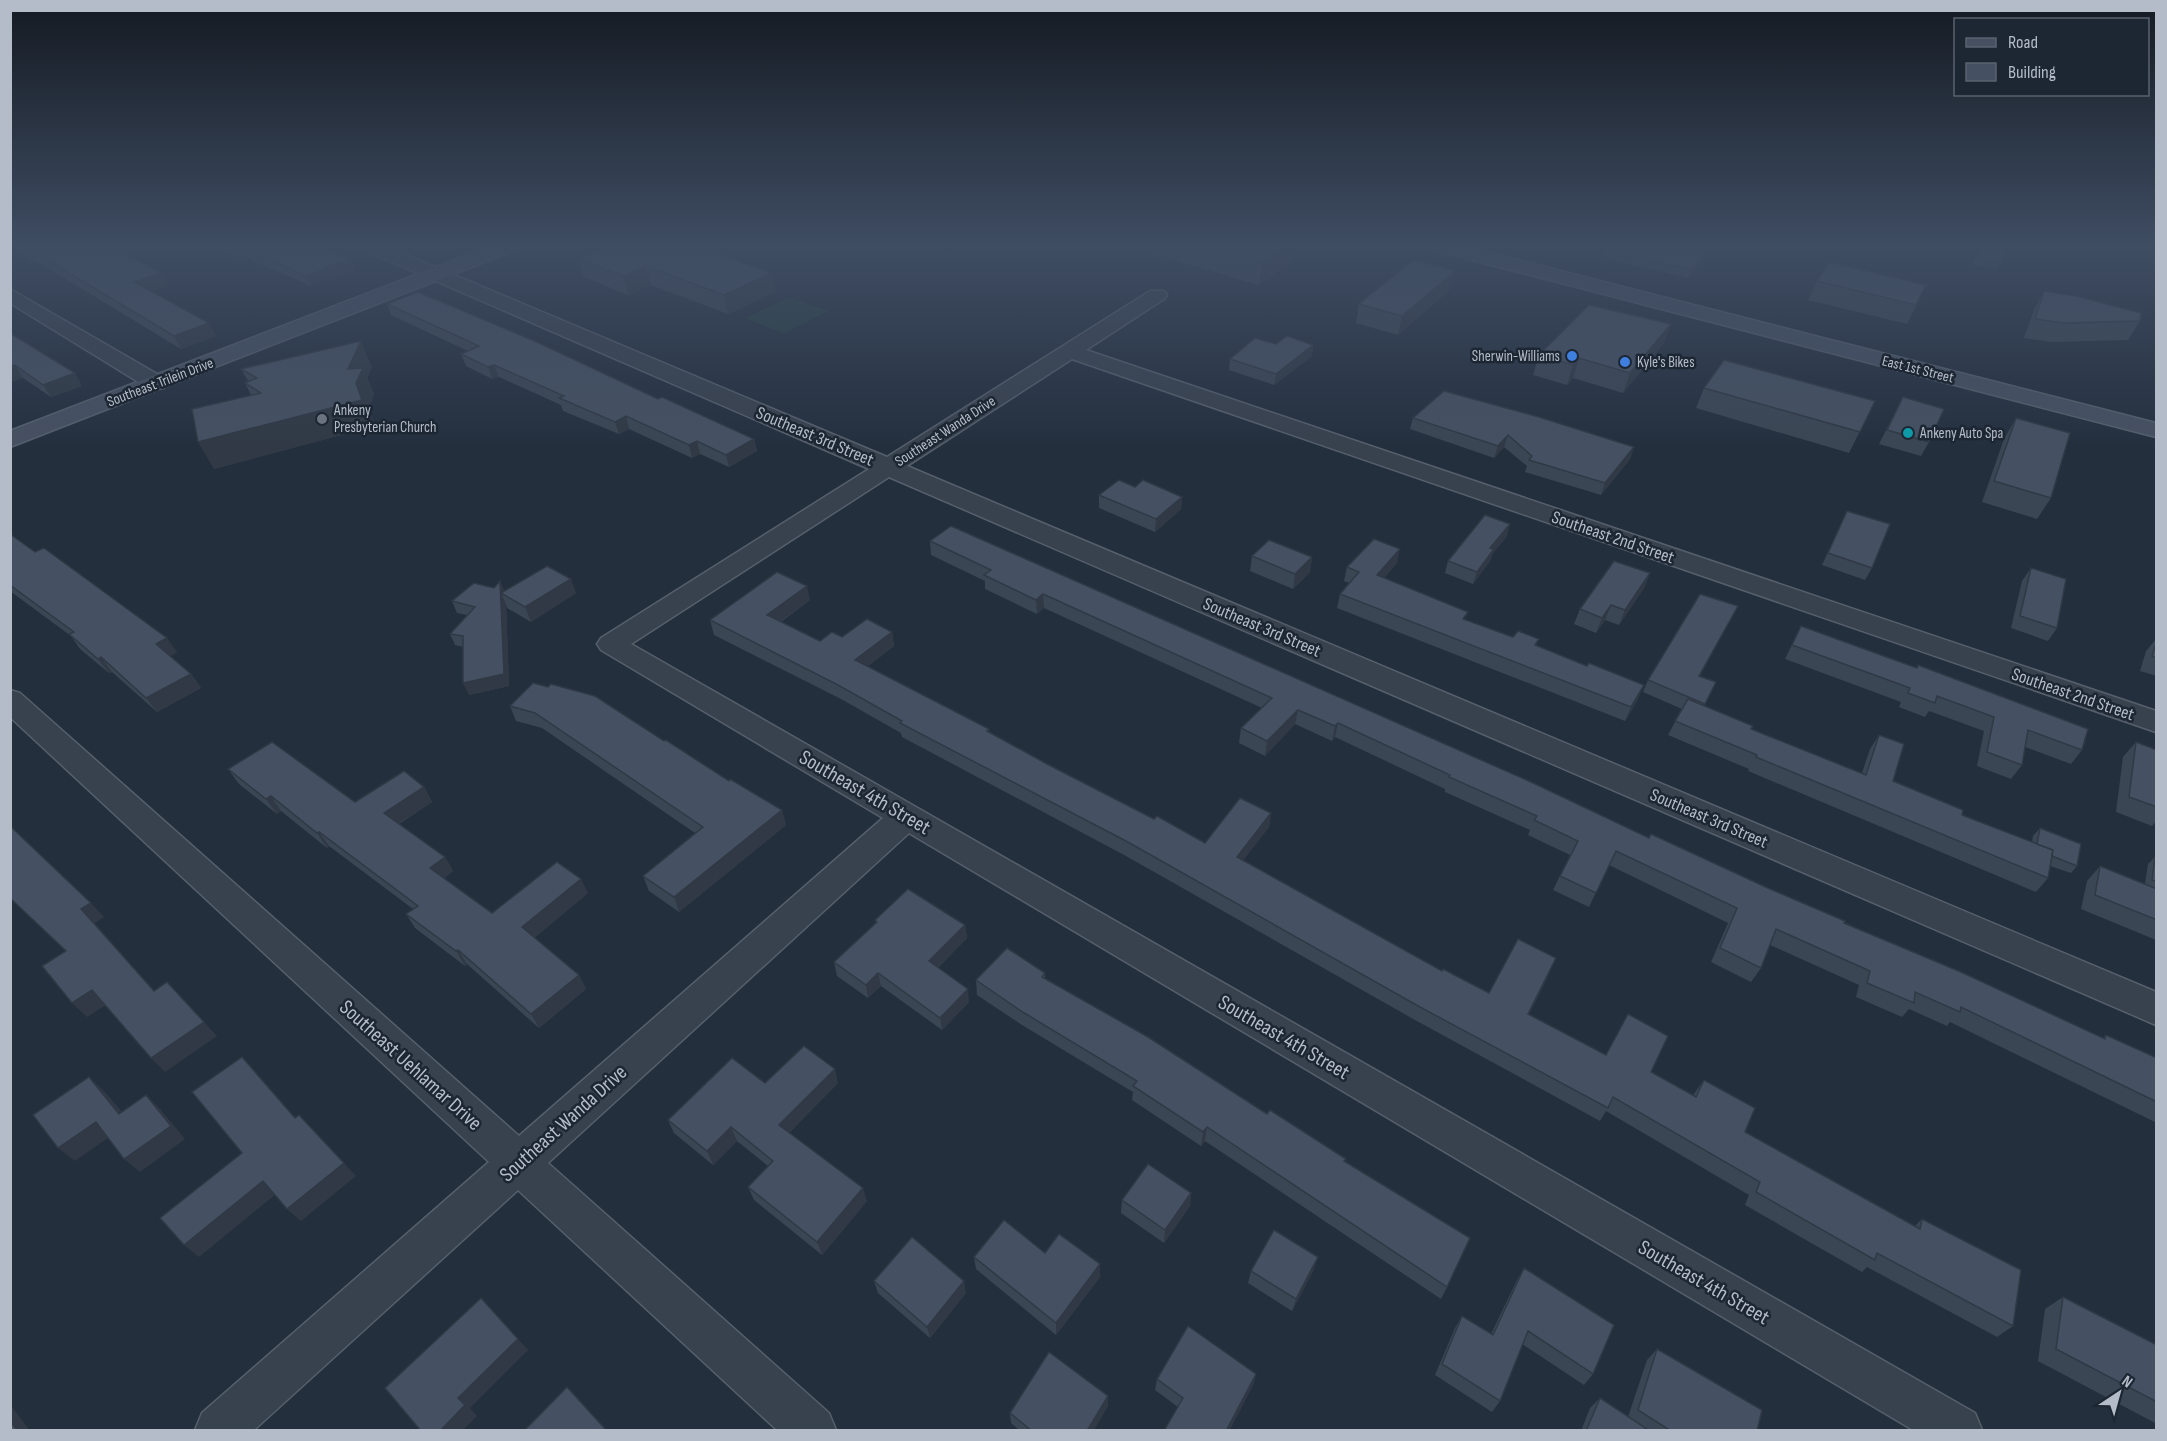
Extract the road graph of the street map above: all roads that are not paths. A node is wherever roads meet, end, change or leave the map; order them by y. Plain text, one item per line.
1 (39, 312) edge
2 (339, 312) edge
3 (524, 312) edge
4 (1129, 312) edge
5 (1698, 312) edge
6 (1070, 351) junction
7 (156, 383) junction
8 (2157, 430) edge
9 (10, 440) edge
10 (888, 467) junction
11 (611, 644) joint
12 (10, 700) edge
13 (2157, 722) edge
14 (907, 816) junction
15 (2157, 1009) edge
16 (518, 1162) junction
17 (219, 1431) edge
18 (812, 1431) edge
19 (1958, 1431) edge

1 - 7 street
2 - 7 main road, Southeast Trilein Drive
3 - 10 street, Southeast 3rd Street
4 - 6 street, Southeast Wanda Drive
5 - 8 main road, East 1st Street
6 - 10 street, Southeast Wanda Drive
6 - 13 street, Southeast 2nd Street
7 - 9 main road, Southeast Trilein Drive
10 - 11 street, Southeast Wanda Drive
10 - 15 street, Southeast 3rd Street
11 - 14 street, Southeast 4th Street
12 - 16 street, Southeast Uehlamar Drive
14 - 16 street, Southeast Wanda Drive
14 - 19 street, Southeast 4th Street
16 - 17 street, Southeast Wanda Drive
16 - 18 street, Southeast Uehlamar Drive

